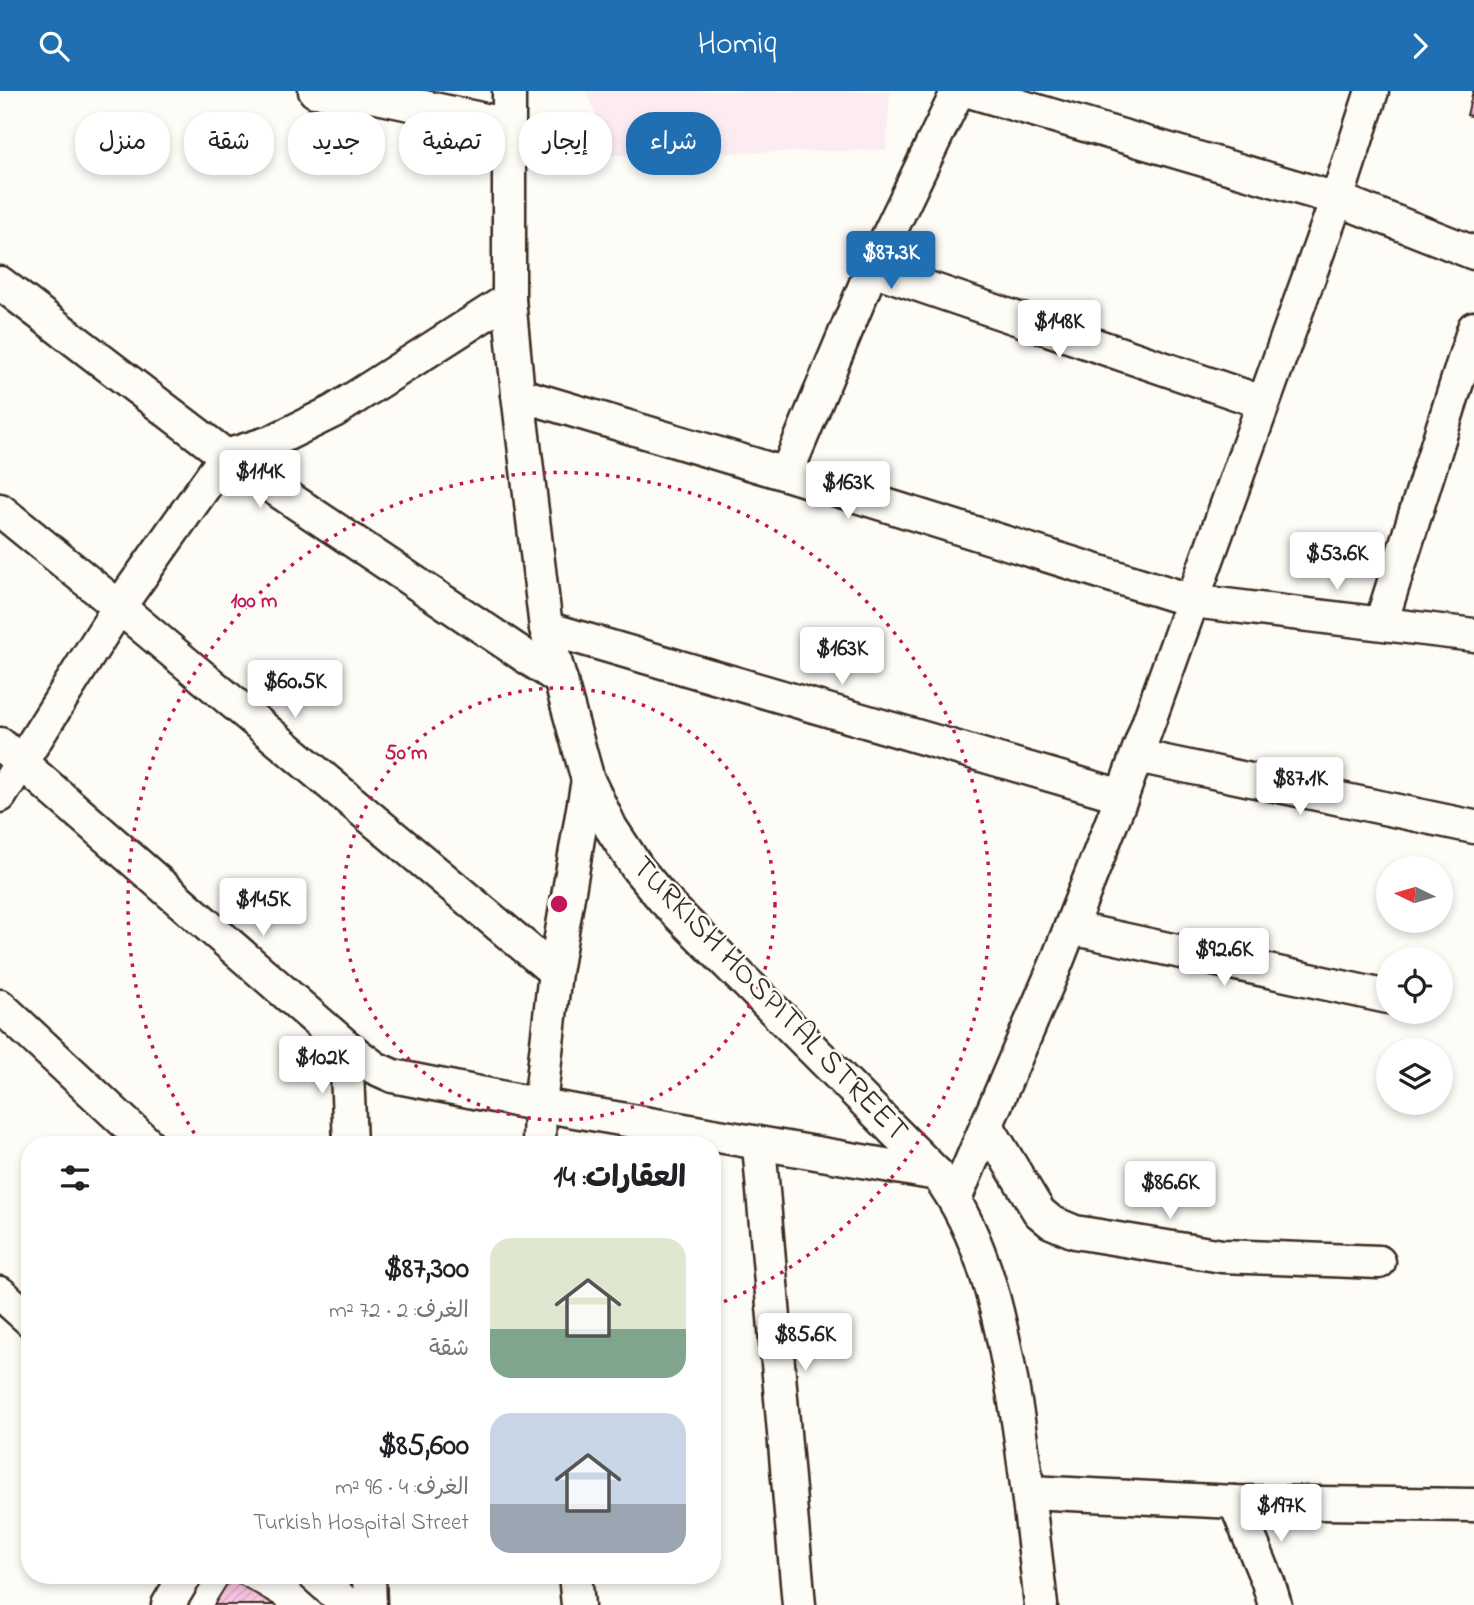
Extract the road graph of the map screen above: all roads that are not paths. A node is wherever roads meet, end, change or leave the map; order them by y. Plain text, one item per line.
1 (315, 91) edge
2 (509, 91) edge
3 (958, 91) edge
4 (969, 91) edge
5 (1372, 91) edge
6 (509, 125) junction
7 (1336, 199) junction
8 (1474, 253) edge
9 (872, 269) junction
10 (0, 283) edge
11 (509, 299) junction
12 (1474, 328) edge
13 (518, 394) junction
14 (1262, 402) junction
15 (226, 456) junction
16 (786, 474) junction
17 (0, 510) edge
18 (1193, 601) junction
19 (119, 607) junction
20 (1381, 624) junction
21 (546, 628) junction
22 (1474, 635) edge
23 (561, 680) junction
24 (11, 753) edge
25 (1137, 756) junction
26 (588, 780) junction
27 (0, 796) edge
28 (1122, 796) junction
29 (1474, 827) edge
30 (1071, 927) junction
31 (555, 972) junction
32 (1376, 994) edge
33 (0, 1006) edge
34 (346, 1046) junction
35 (540, 1105) junction
36 (987, 1126) junction
37 (139, 1136) edge
38 (350, 1136) edge
39 (539, 1136) edge
40 (710, 1136) edge
41 (721, 1138) edge
42 (760, 1145) junction
43 (937, 1174) junction
44 (956, 1199) junction
45 (1379, 1262) dead end
46 (0, 1293) edge
47 (21, 1311) edge
48 (1029, 1492) junction
49 (1236, 1502) junction
50 (1474, 1505) edge
51 (181, 1584) edge
52 (324, 1584) edge
53 (369, 1584) edge
54 (576, 1584) edge
55 (168, 1605) edge
56 (348, 1605) edge
57 (370, 1605) edge
58 (578, 1605) edge
59 (799, 1605) edge
60 (1041, 1605) edge
61 (1275, 1605) edge

1 - 6 street
2 - 6 street, TURKISH HOSPITAL STREET
3 - 9 street
4 - 7 street
5 - 7 street
6 - 11 street, TURKISH HOSPITAL STREET
7 - 8 street
7 - 14 street
9 - 14 street
9 - 16 street
10 - 15 street
11 - 13 street, TURKISH HOSPITAL STREET
11 - 15 street
12 - 20 street
13 - 16 street
13 - 21 street, TURKISH HOSPITAL STREET
14 - 18 street
15 - 19 street
15 - 23 street
16 - 18 street
17 - 19 street
18 - 20 street
18 - 25 street
19 - 24 street
19 - 31 street
20 - 22 street
21 - 23 street, TURKISH HOSPITAL STREET
21 - 28 street
23 - 26 street, TURKISH HOSPITAL STREET
24 - 27 street
24 - 34 street
25 - 28 street
25 - 29 street
26 - 31 street
26 - 43 street, TURKISH HOSPITAL STREET
28 - 30 street
30 - 32 street
30 - 36 street
31 - 35 street
33 - 37 street
34 - 35 street
34 - 38 street
35 - 39 street
35 - 40 street
36 - 44 street
36 - 45 street
41 - 42 street
42 - 43 street
42 - 59 street
43 - 44 street, TURKISH HOSPITAL STREET
44 - 48 street, TURKISH HOSPITAL STREET
46 - 47 street
48 - 49 street
48 - 60 street, TURKISH HOSPITAL STREET
49 - 50 street
49 - 61 street
51 - 55 street
52 - 56 street
53 - 57 street
54 - 58 street

